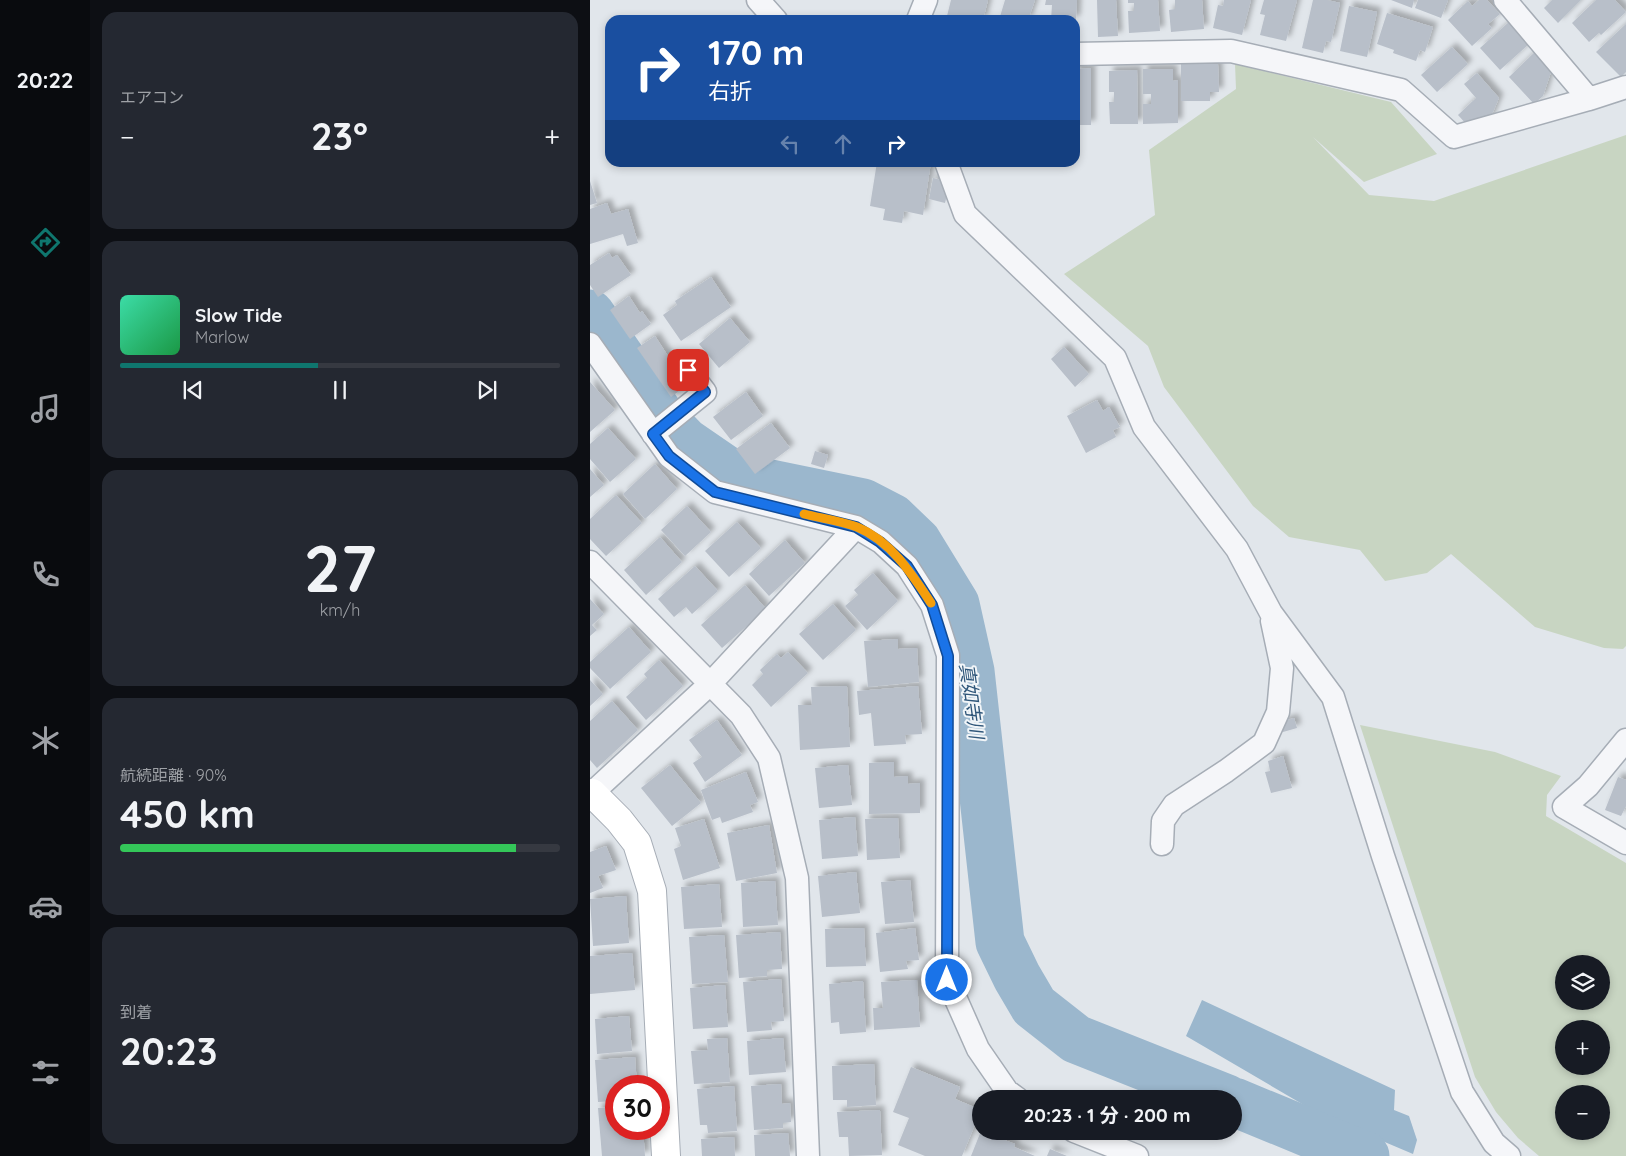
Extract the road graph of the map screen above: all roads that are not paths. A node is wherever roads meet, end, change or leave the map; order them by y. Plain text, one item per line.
1 (758, 0) edge
2 (926, 0) edge
3 (1504, 0) edge
4 (771, 15) edge
5 (920, 15) edge
6 (1080, 54) edge
7 (1626, 87) edge
8 (1589, 99) junction
9 (948, 167) edge
10 (590, 344) edge
11 (688, 370) dead end
12 (653, 434) junction
13 (856, 527) junction
14 (590, 562) edge
15 (1271, 613) junction
16 (710, 684) junction
17 (1626, 740) edge
18 (591, 793) edge
19 (1626, 843) edge
20 (1162, 844) dead end
21 (1006, 1090) edge
22 (1097, 1140) edge
23 (666, 1156) edge
24 (808, 1156) edge
25 (1137, 1156) edge
26 (1509, 1156) edge

1 - 4 street
2 - 5 street
3 - 8 street
6 - 8 street
7 - 8 street
9 - 15 street
10 - 12 street
11 - 12 street
12 - 13 street
13 - 16 street
13 - 21 street
14 - 16 street
15 - 20 street
15 - 26 street
16 - 18 street
16 - 24 street
17 - 19 street
18 - 23 street
22 - 25 street

